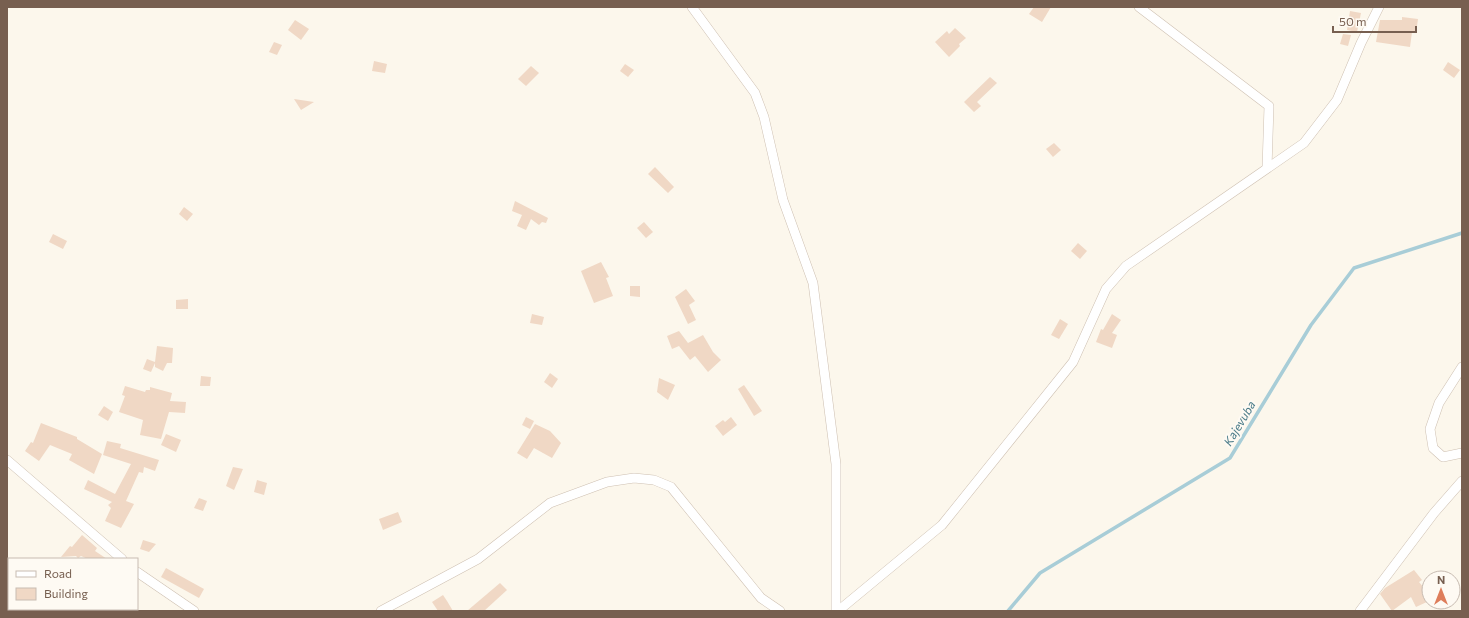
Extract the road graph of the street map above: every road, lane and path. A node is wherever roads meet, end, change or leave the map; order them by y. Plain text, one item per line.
1 (692, 7) edge
2 (1139, 7) edge
3 (1379, 7) edge
4 (1267, 168) junction
5 (1462, 367) edge
6 (1462, 453) edge
7 (7, 460) edge
8 (1462, 481) edge
9 (121, 558) edge
10 (138, 573) edge
11 (194, 611) edge
12 (381, 611) edge
13 (780, 611) edge
14 (837, 611) edge
15 (1360, 611) edge

1 - 14 street
2 - 4 street
3 - 4 street
4 - 14 street
5 - 6 street
7 - 9 street
8 - 15 street
10 - 11 street
12 - 13 street

